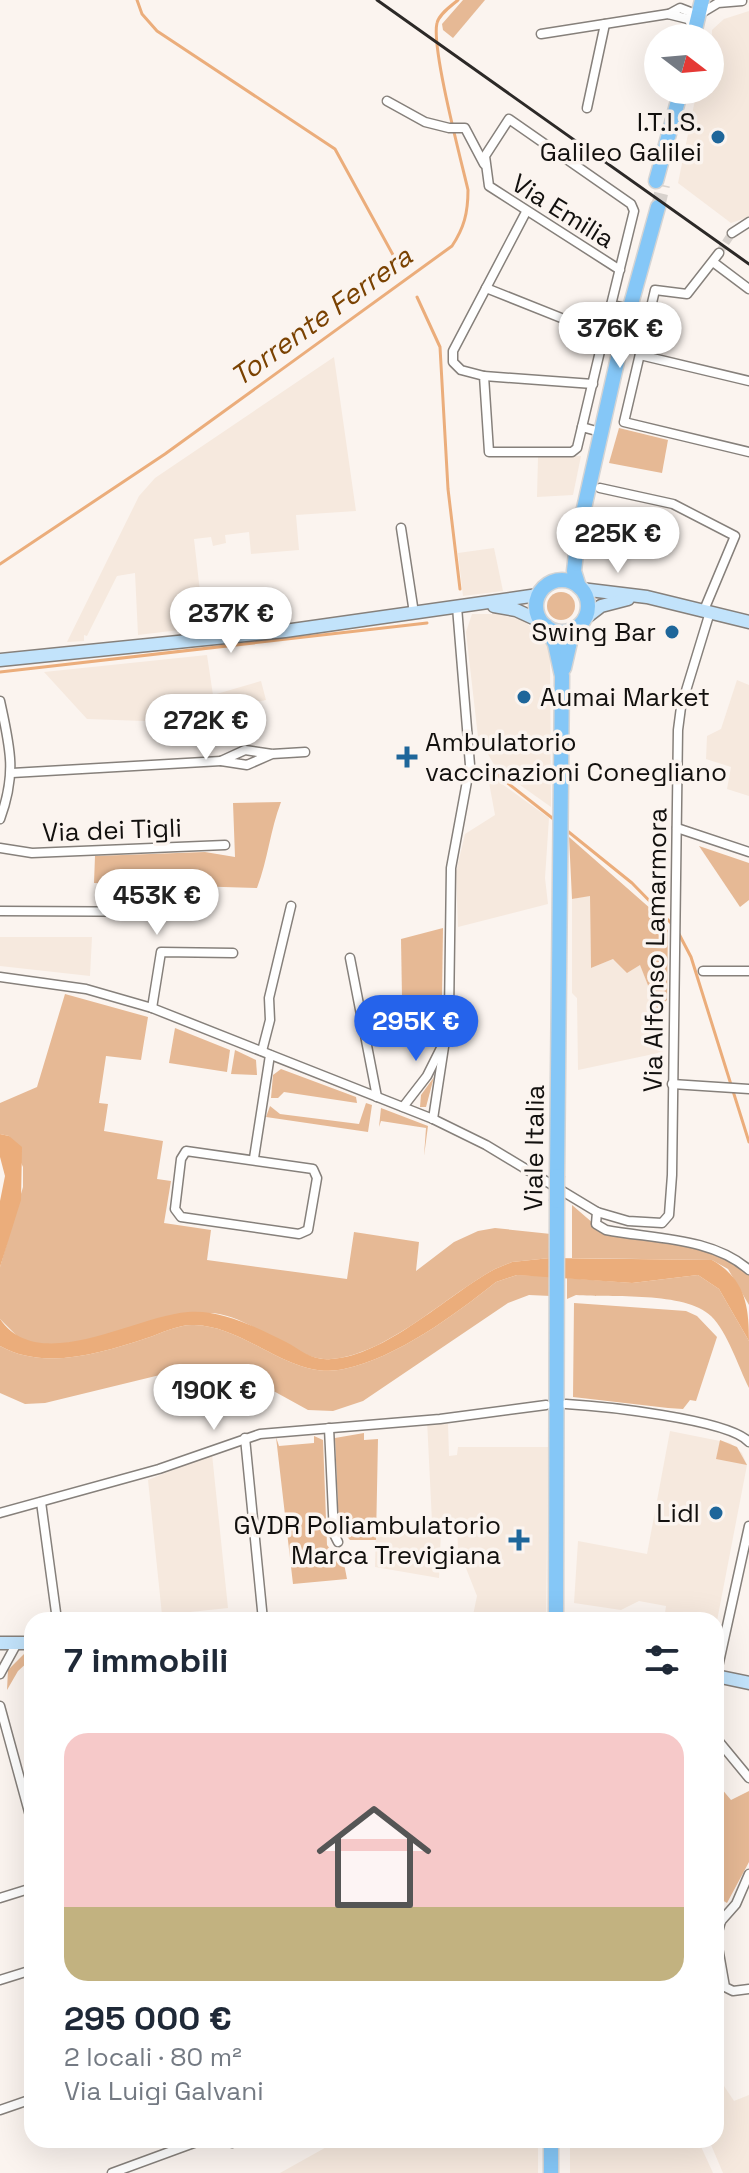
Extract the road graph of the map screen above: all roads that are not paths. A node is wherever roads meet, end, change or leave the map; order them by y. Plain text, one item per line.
1 (683, 0) edge
2 (742, 1) edge
3 (668, 14) junction
4 (697, 20) edge
5 (605, 24) junction
6 (541, 34) dead end
7 (387, 101) dead end
8 (678, 104) edge
9 (587, 108) dead end
10 (484, 164) junction
11 (660, 183) tunnel mouth
12 (655, 204) tunnel mouth
13 (526, 212) junction
14 (749, 222) edge
15 (732, 233) tunnel mouth
16 (719, 253) tunnel mouth
17 (713, 262) junction
18 (620, 270) junction
19 (486, 288) junction
20 (749, 289) edge
21 (611, 305) junction
22 (628, 316) junction
23 (647, 326) junction
24 (604, 335) junction
25 (640, 355) junction
26 (484, 376) junction
27 (749, 381) edge
28 (593, 384) junction
29 (611, 388) junction
30 (631, 393) junction
31 (582, 427) junction
32 (600, 432) junction
33 (749, 452) edge
34 (600, 488) dead end
35 (401, 528) dead end
36 (578, 535) junction
37 (580, 588) junction
38 (544, 589) junction
39 (647, 597) junction
40 (487, 604) junction
41 (457, 607) junction
42 (707, 611) junction
43 (414, 613) junction
44 (584, 619) junction
45 (749, 622) edge
46 (544, 624) junction
47 (573, 629) junction
48 (0, 660) edge
49 (562, 676) junction
50 (0, 701) edge
51 (3, 726) edge
52 (305, 752) dead end
53 (272, 754) junction
54 (221, 761) junction
55 (12, 773) junction
56 (0, 819) edge
57 (677, 828) junction
58 (225, 845) dead end
59 (0, 848) edge
60 (749, 852) edge
61 (291, 906) dead end
62 (0, 911) edge
63 (197, 912) dead end
64 (233, 953) dead end
65 (350, 958) dead end
66 (703, 971) dead end
67 (749, 971) edge
68 (0, 977) edge
69 (152, 1008) junction
70 (447, 1033) junction
71 (266, 1053) junction
72 (672, 1084) junction
73 (749, 1089) edge
74 (377, 1097) junction
75 (403, 1107) junction
76 (433, 1119) junction
77 (254, 1158) junction
78 (597, 1212) junction
79 (749, 1270) edge
80 (566, 1404) dead end
81 (546, 1405) dead end
82 (329, 1428) junction
83 (245, 1438) junction
84 (749, 1442) edge
85 (41, 1502) junction
86 (0, 1513) edge
87 (749, 1526) edge
88 (338, 1542) dead end
89 (56, 1612) edge
90 (262, 1612) edge
91 (556, 1612) edge
92 (724, 1640) edge
93 (0, 1643) edge
94 (17, 1643) junction
95 (24, 1643) edge
96 (0, 1674) edge
97 (724, 1678) edge
98 (749, 1683) edge
99 (0, 1706) edge
100 (724, 1748) edge
101 (749, 1778) edge
102 (24, 1792) edge
103 (749, 1874) edge
104 (24, 1890) edge
105 (0, 1898) edge
106 (724, 1918) edge
107 (24, 1972) edge
108 (0, 1980) edge
109 (724, 1982) edge
110 (749, 1989) edge
111 (24, 2102) edge
112 (0, 2110) edge
113 (180, 2148) edge
114 (551, 2148) edge
115 (112, 2173) edge
116 (551, 2173) edge

1 - 3 street
2 - 4 street
3 - 4 street
3 - 4 street
3 - 5 street
5 - 6 street
5 - 9 street
7 - 10 street
8 - 11 main road
10 - 13 street, Via Emilia
10 - 18 street, Via Emilia
12 - 22 main road
13 - 18 street, Via Emilia
13 - 19 street
14 - 15 street
16 - 17 street
17 - 20 street
17 - 23 street
18 - 21 street, Via Emilia
19 - 24 street
19 - 26 street
21 - 22 street
21 - 24 street, Via Emilia
22 - 23 street
22 - 29 main road
23 - 25 street
24 - 28 street, Via Emilia
25 - 27 street
25 - 30 street
26 - 28 street
26 - 31 street
28 - 31 street, Via Emilia
29 - 30 street
29 - 32 main road
30 - 33 street
31 - 32 street
32 - 36 main road
34 - 42 street, Via Alfonso Lamarmora
35 - 43 street
36 - 37 main road
36 - 38 main road
37 - 38 main road
37 - 39 main road
37 - 44 main road
38 - 40 main road
38 - 46 main road
39 - 42 main road
39 - 44 main road
40 - 41 main road
40 - 46 main road
41 - 43 main road
41 - 70 street
42 - 45 main road
42 - 57 street, Via Alfonso Lamarmora
43 - 48 main road
44 - 47 main road
46 - 47 main road
46 - 49 main road, Viale Italia
47 - 49 main road, Viale Italia
49 - 91 main road, Viale Italia, bridge
50 - 51 street
51 - 55 street
52 - 53 street
53 - 54 street
53 - 54 street
54 - 55 street
55 - 56 street
57 - 60 street
57 - 72 street, Via Alfonso Lamarmora
58 - 59 street, Via dei Tigli
61 - 71 street
62 - 63 street
64 - 69 street
65 - 74 street
66 - 67 street
68 - 69 street
69 - 71 street
70 - 75 street
70 - 76 street
71 - 74 street
71 - 77 street
72 - 73 street
72 - 78 street, Via Alfonso Lamarmora
74 - 75 street
75 - 76 street
76 - 78 street
77 - 77 street
78 - 79 street
80 - 84 street
81 - 82 street
82 - 83 street
82 - 88 street
83 - 85 street
83 - 90 street
85 - 86 street
85 - 89 street
87 - 92 street
93 - 94 main road
94 - 95 main road
94 - 96 street
97 - 98 main road
99 - 102 street
100 - 101 street
103 - 106 street
104 - 105 street
107 - 108 street
109 - 110 street
111 - 112 street
113 - 115 street
114 - 116 main road

